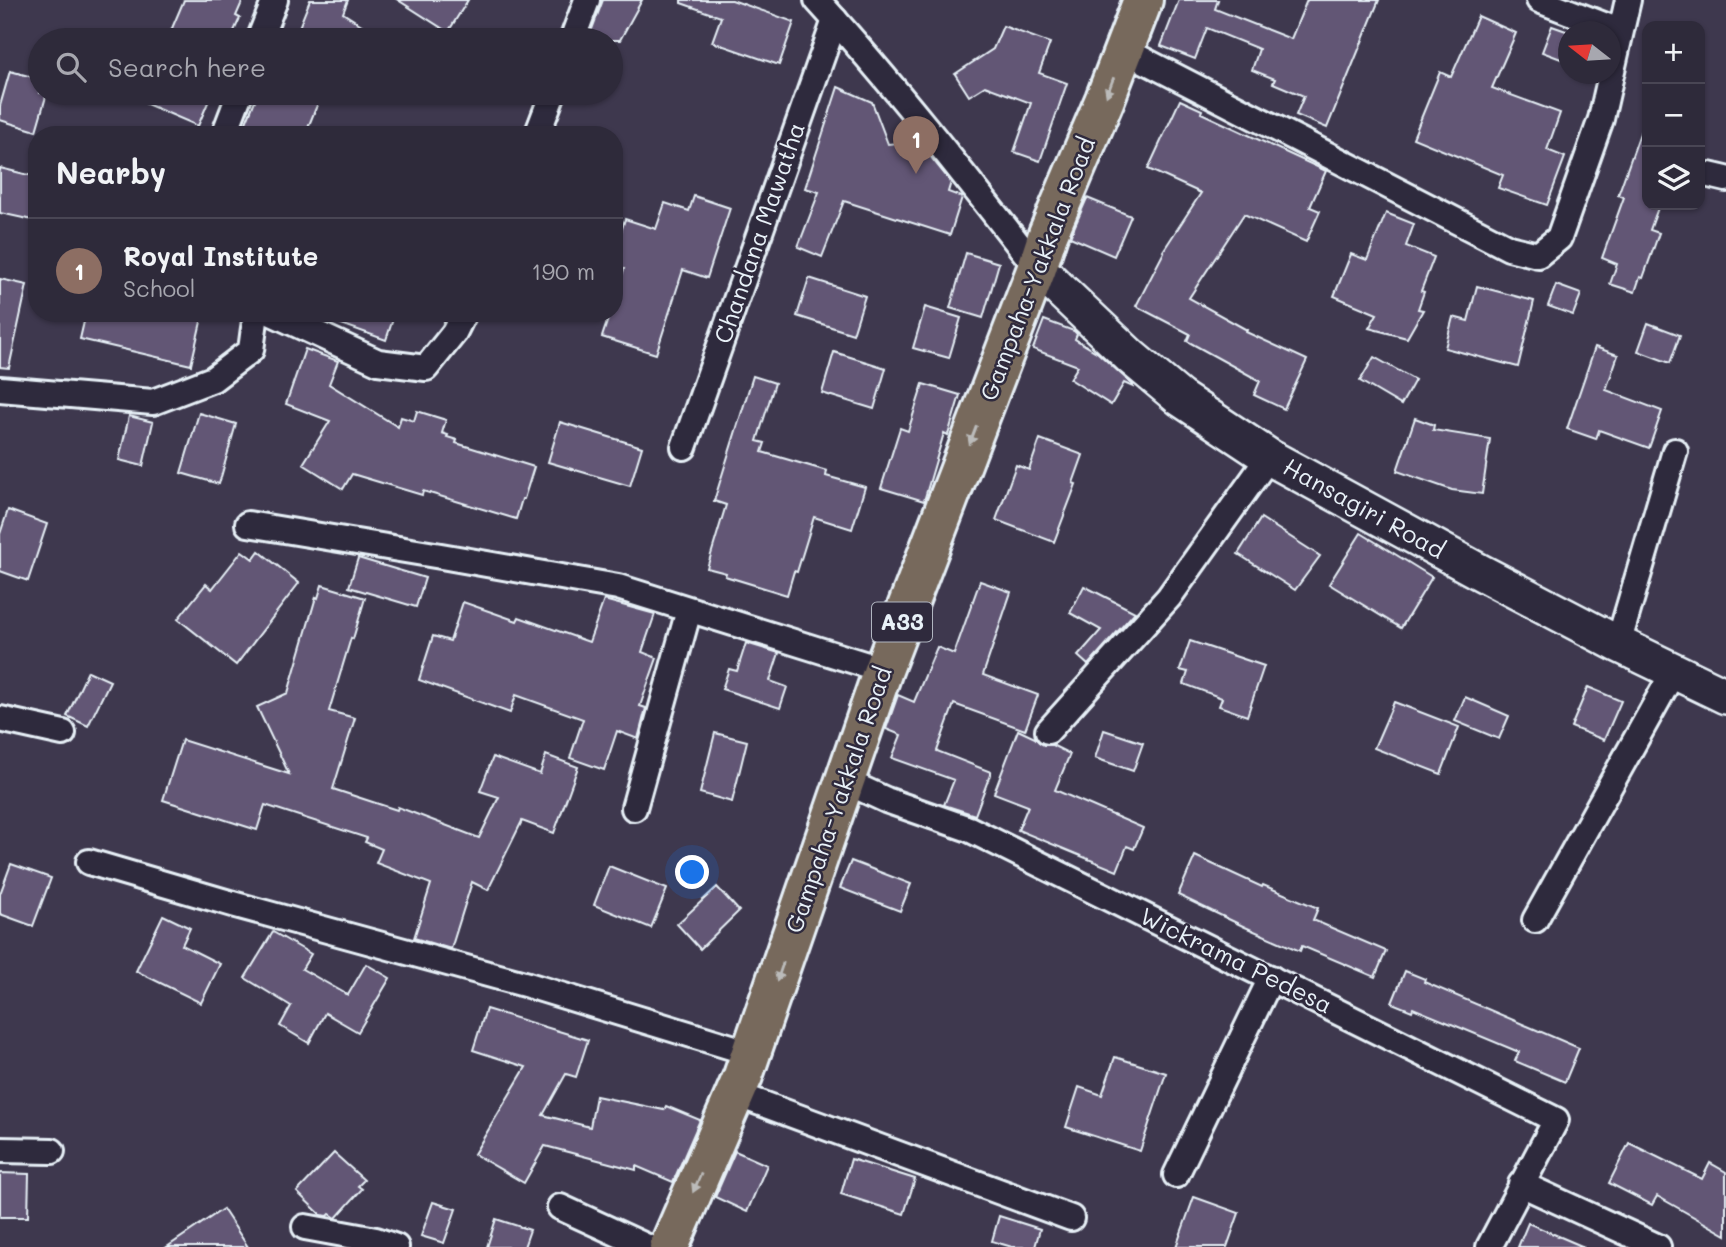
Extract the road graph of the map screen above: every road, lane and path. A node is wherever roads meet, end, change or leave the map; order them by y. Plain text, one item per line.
1 (275, 0) edge
2 (587, 0) edge
3 (817, 0) edge
4 (1143, 0) edge
5 (1539, 0) edge
6 (1628, 0) edge
7 (835, 20) junction
8 (1592, 21) edge
9 (1621, 25) edge
10 (264, 28) edge
11 (576, 28) edge
12 (1124, 50) junction
13 (1608, 84) edge
14 (235, 105) edge
15 (548, 105) edge
16 (227, 126) edge
17 (540, 126) edge
18 (1037, 268) junction
19 (255, 322) edge
20 (291, 322) edge
21 (460, 322) edge
22 (0, 389) edge
23 (684, 447) dead end
24 (1675, 452) dead end
25 (1269, 457) junction
26 (248, 524) dead end
27 (689, 610) junction
28 (1618, 644) junction
29 (883, 670) junction
30 (1674, 671) junction
31 (1726, 696) edge
32 (0, 719) edge
33 (1048, 731) dead end
34 (63, 733) dead end
35 (845, 781) junction
36 (634, 808) dead end
37 (89, 862) dead end
38 (1535, 920) dead end
39 (1271, 978) junction
40 (751, 1053) junction
41 (736, 1094) junction
42 (0, 1150) edge
43 (52, 1151) dead end
44 (1177, 1175) dead end
45 (1521, 1184) junction
46 (560, 1207) dead end
47 (1071, 1218) dead end
48 (305, 1227) dead end
49 (396, 1247) edge
50 (647, 1247) edge
51 (669, 1247) edge
52 (1489, 1247) edge
53 (1658, 1247) edge

1 - 10 street
2 - 11 street
3 - 7 street
4 - 12 highway, Gampaha-Yakkala Road / A33
5 - 8 street
6 - 9 street
7 - 18 street
7 - 23 street, Chandana Mawatha
12 - 13 street
12 -> 18 highway, Gampaha-Yakkala Road / A33
14 - 16 street
15 - 17 street
18 - 25 street, Hansagiri Road
18 -> 29 highway, Gampaha-Yakkala Road / A33
19 - 22 street
20 - 21 street
24 - 28 street
25 - 28 street, Hansagiri Road
25 - 33 street
26 - 27 street
27 - 29 street
27 - 36 street
28 - 30 street, Hansagiri Road
29 - 35 highway, Gampaha-Yakkala Road / A33
30 - 31 street, Hansagiri Road
30 - 38 street
32 - 34 street
35 - 39 street, Wickrama Pedesa
35 -> 40 highway, Gampaha-Yakkala Road / A33
37 - 40 street
39 - 44 street
39 - 45 street, Wickrama Pedesa
40 - 41 highway, Gampaha-Yakkala Road / A33
41 - 47 street
41 -> 51 highway, Gampaha-Yakkala Road / A33
42 - 43 street
45 - 52 street
45 - 53 street
46 - 50 street
48 - 49 street

